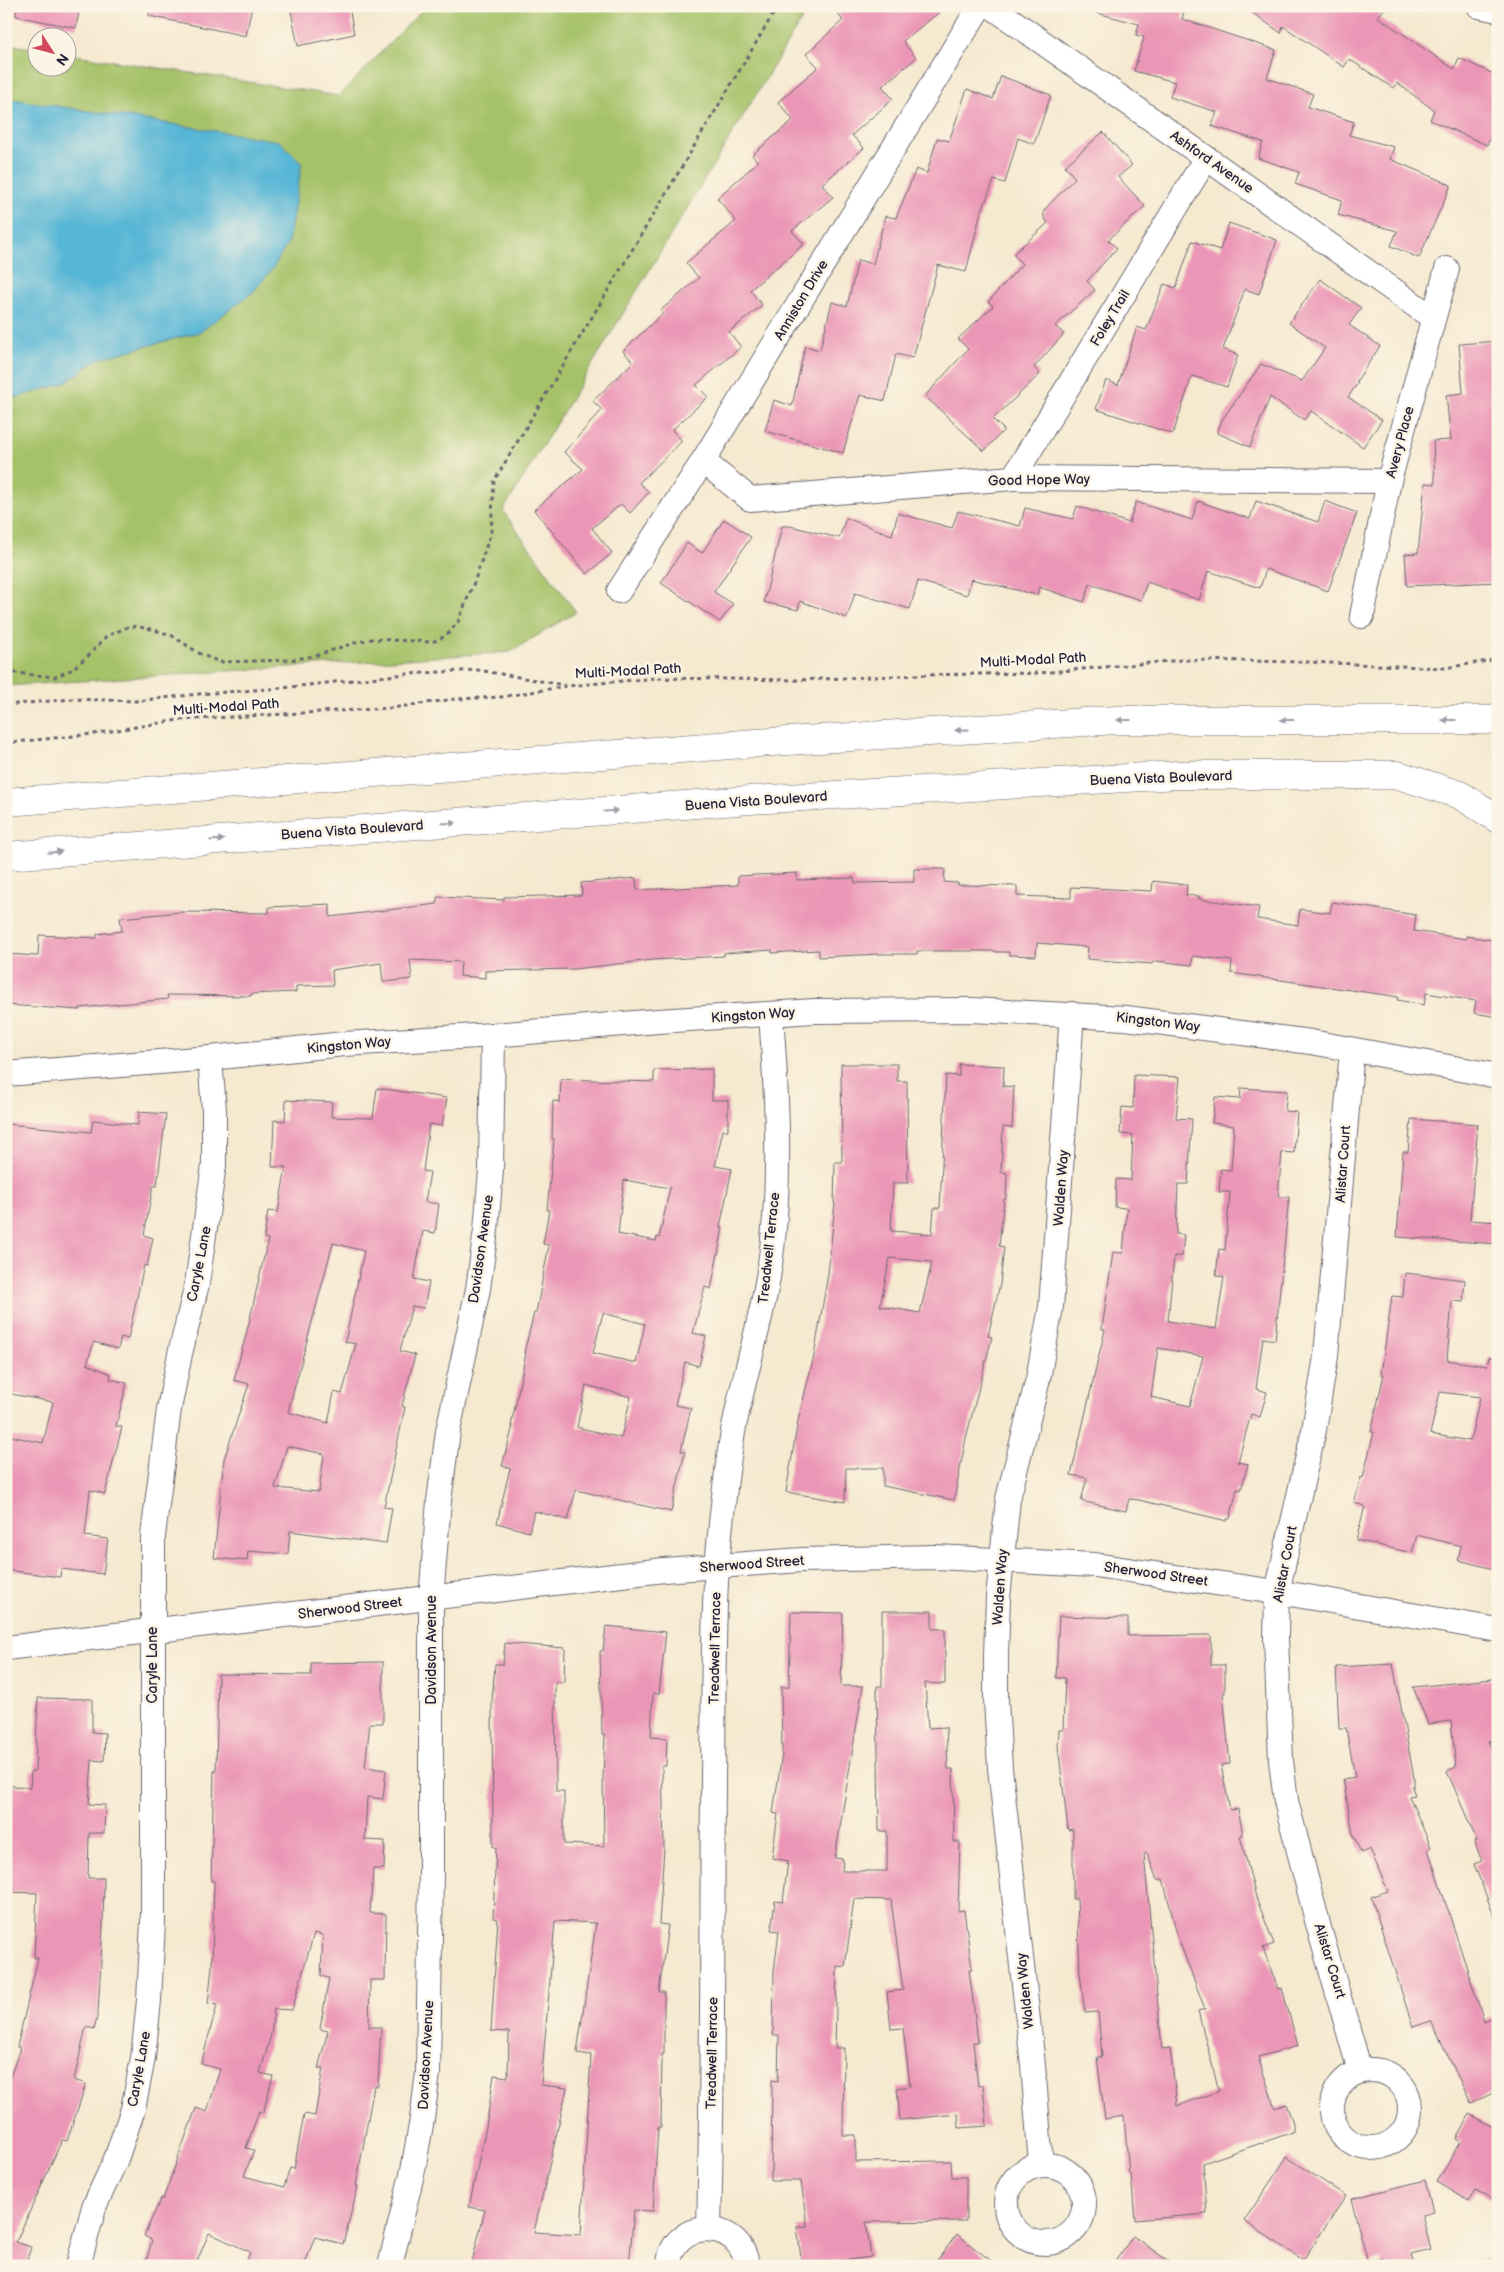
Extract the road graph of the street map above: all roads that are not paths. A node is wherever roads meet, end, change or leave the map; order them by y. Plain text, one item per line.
1 (980, 6) edge
2 (991, 6) edge
3 (1479, 6) edge
4 (1498, 10) edge
5 (1206, 158) junction
6 (1447, 269) dead end
7 (1433, 318) junction
8 (703, 461) junction
9 (1013, 478) junction
10 (1389, 481) junction
11 (619, 591) dead end
12 (1362, 616) dead end
13 (1498, 717) edge
14 (6, 802) edge
15 (1498, 819) edge
16 (6, 856) edge
17 (771, 1014) junction
18 (1072, 1014) junction
19 (493, 1035) junction
20 (1352, 1050) junction
21 (210, 1058) junction
22 (6, 1074) edge
23 (1498, 1076) edge
24 (1001, 1560) junction
25 (717, 1567) junction
26 (1277, 1592) junction
27 (430, 1599) junction
28 (1498, 1630) edge
29 (152, 1632) junction
30 (6, 1648) edge
31 (1360, 2071) dead end
32 (1041, 2164) dead end
33 (709, 2228) junction
34 (78, 2266) edge
35 (390, 2266) edge
36 (669, 2266) edge
37 (747, 2266) edge

1 - 8 street, Anniston Drive
2 - 5 street, Ashford Avenue
3 - 4 street
5 - 7 street, Ashford Avenue
5 - 9 street, Foley Trail
6 - 7 street, Avery Place
7 - 10 street, Avery Place
8 - 9 street, Good Hope Way
8 - 11 street, Anniston Drive
9 - 10 street, Good Hope Way
10 - 12 street, Avery Place
13 -> 14 main road
16 -> 15 main road, Buena Vista Boulevard
17 - 18 street, Kingston Way
17 - 19 street, Kingston Way
17 - 25 street, Treadwell Terrace
18 - 20 street, Kingston Way
18 - 24 street, Walden Way
19 - 21 street, Kingston Way
19 - 27 street, Davidson Avenue
20 - 23 street, Kingston Way
20 - 26 street, Alistar Court
21 - 22 street, Kingston Way
21 - 29 street, Caryle Lane
24 - 25 street, Sherwood Street
24 - 26 street, Sherwood Street
24 - 32 street, Walden Way
25 - 27 street, Sherwood Street
25 - 33 street, Treadwell Terrace
26 - 28 street, Sherwood Street
26 - 31 street, Alistar Court
27 - 29 street, Sherwood Street
27 - 35 street, Davidson Avenue
29 - 30 street, Sherwood Street
29 - 34 street, Caryle Lane
33 - 36 street
33 - 37 street

